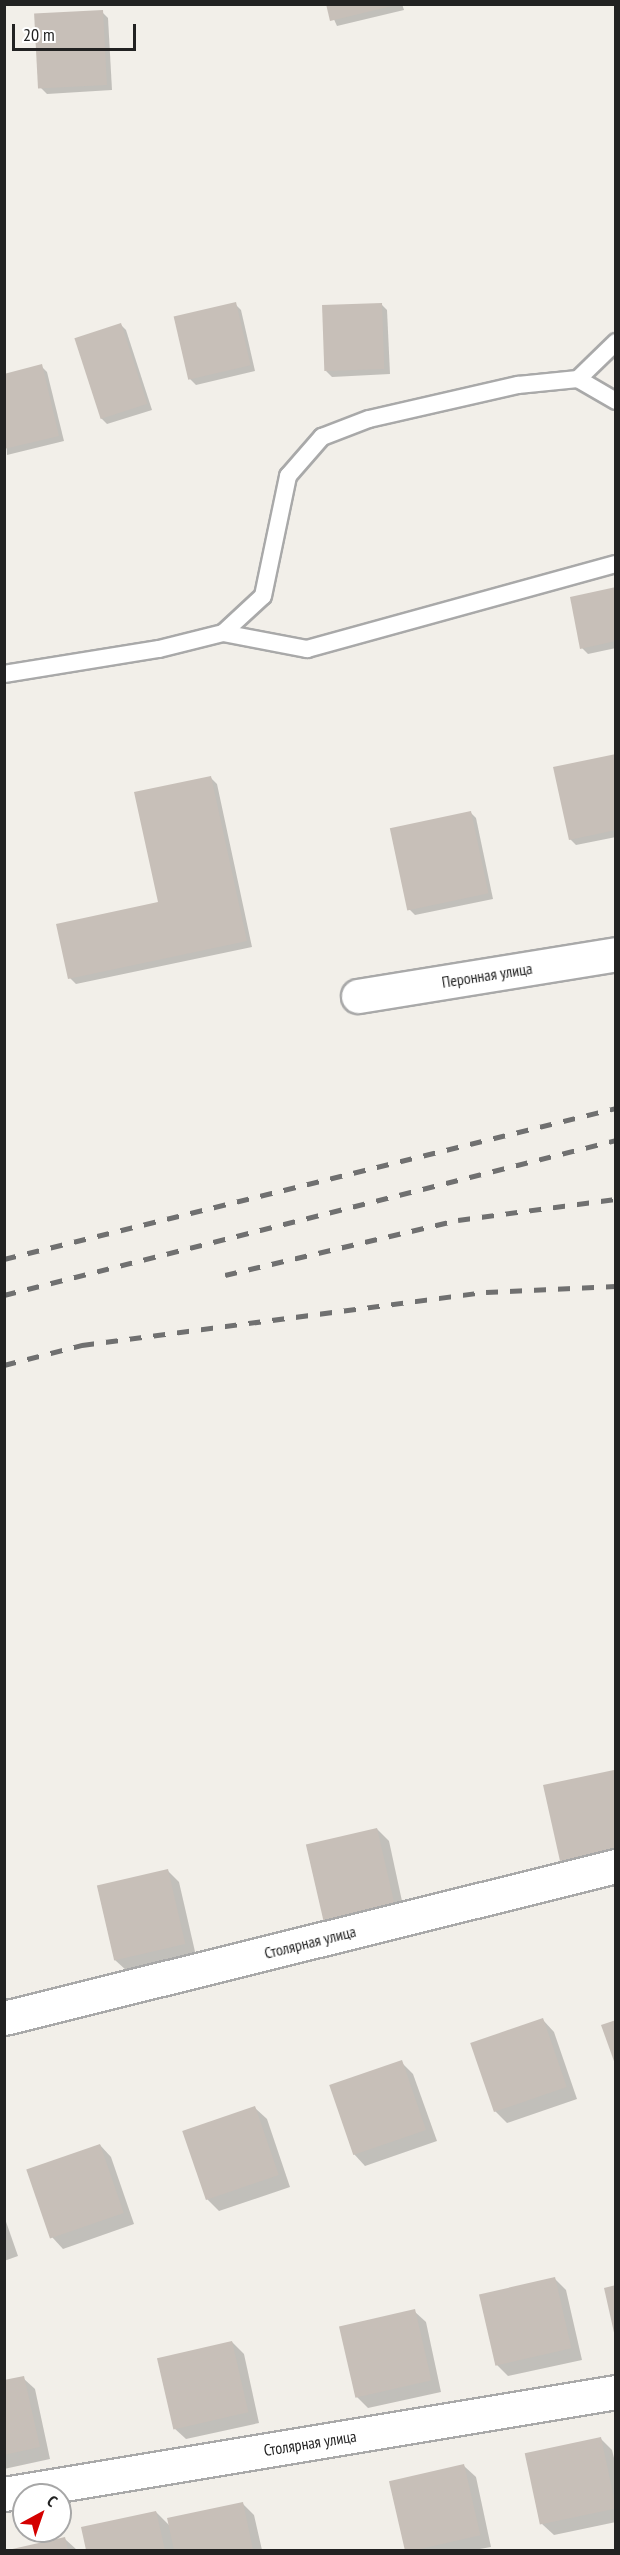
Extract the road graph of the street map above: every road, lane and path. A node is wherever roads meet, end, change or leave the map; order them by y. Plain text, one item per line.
1 (615, 342) edge
2 (578, 379) junction
3 (615, 401) edge
4 (615, 564) edge
5 (223, 633) junction
6 (4, 674) edge
7 (615, 954) edge
8 (358, 996) dead end
9 (615, 1866) edge
10 (4, 2018) edge
11 (615, 2392) edge
12 (4, 2494) edge

1 - 2 lane
2 - 3 lane
2 - 5 lane
4 - 5 lane
5 - 6 lane
7 - 8 street, Перонная улица
9 - 10 street, Столярная улица
11 - 12 street, Столярная улица

